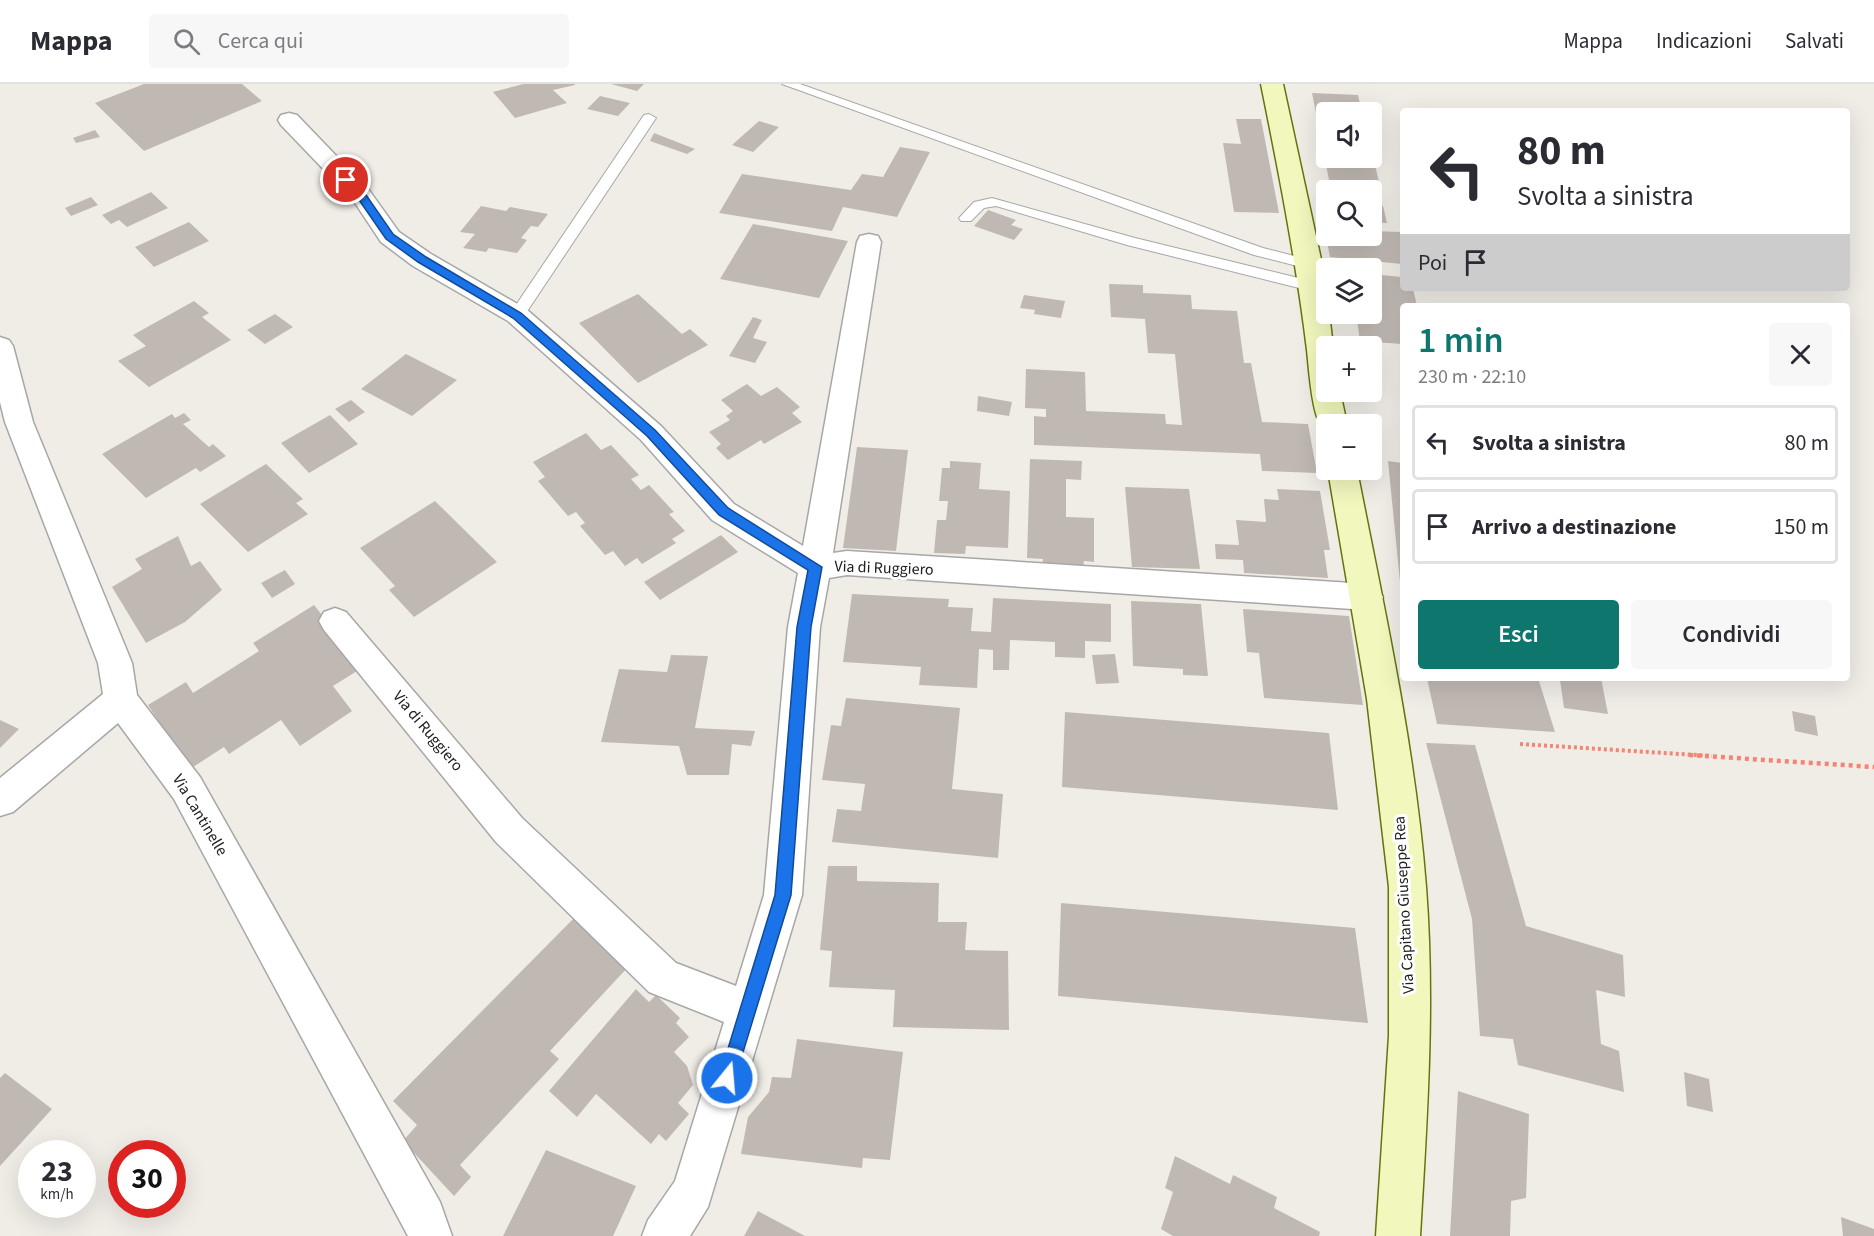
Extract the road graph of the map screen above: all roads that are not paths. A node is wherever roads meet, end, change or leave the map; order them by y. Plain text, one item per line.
1 (788, 84) edge
2 (1272, 84) edge
3 (649, 118) dead end
4 (289, 120) dead end
5 (966, 218) dead end
6 (869, 242) dead end
7 (1310, 275) junction
8 (517, 315) junction
9 (1318, 336) edge
10 (0, 346) edge
11 (1344, 480) edge
12 (815, 567) junction
13 (1367, 597) junction
14 (335, 621) dead end
15 (121, 700) junction
16 (0, 800) edge
17 (748, 1011) junction
18 (430, 1236) edge
19 (664, 1236) edge
20 (1398, 1236) edge

1 - 7 lane
2 - 7 street
3 - 8 lane
4 - 8 street
5 - 7 lane
6 - 12 street
7 - 9 street
8 - 12 street
10 - 15 street, Via Cantinelle
11 - 13 street, Via Capitano Giuseppe Rea
12 - 13 street, Via di Ruggiero
12 - 17 street, Via di Ruggiero
13 - 20 street, Via Capitano Giuseppe Rea
14 - 17 street, Via di Ruggiero
15 - 16 street
15 - 18 street, Via Cantinelle
17 - 19 street, Via di Ruggiero

